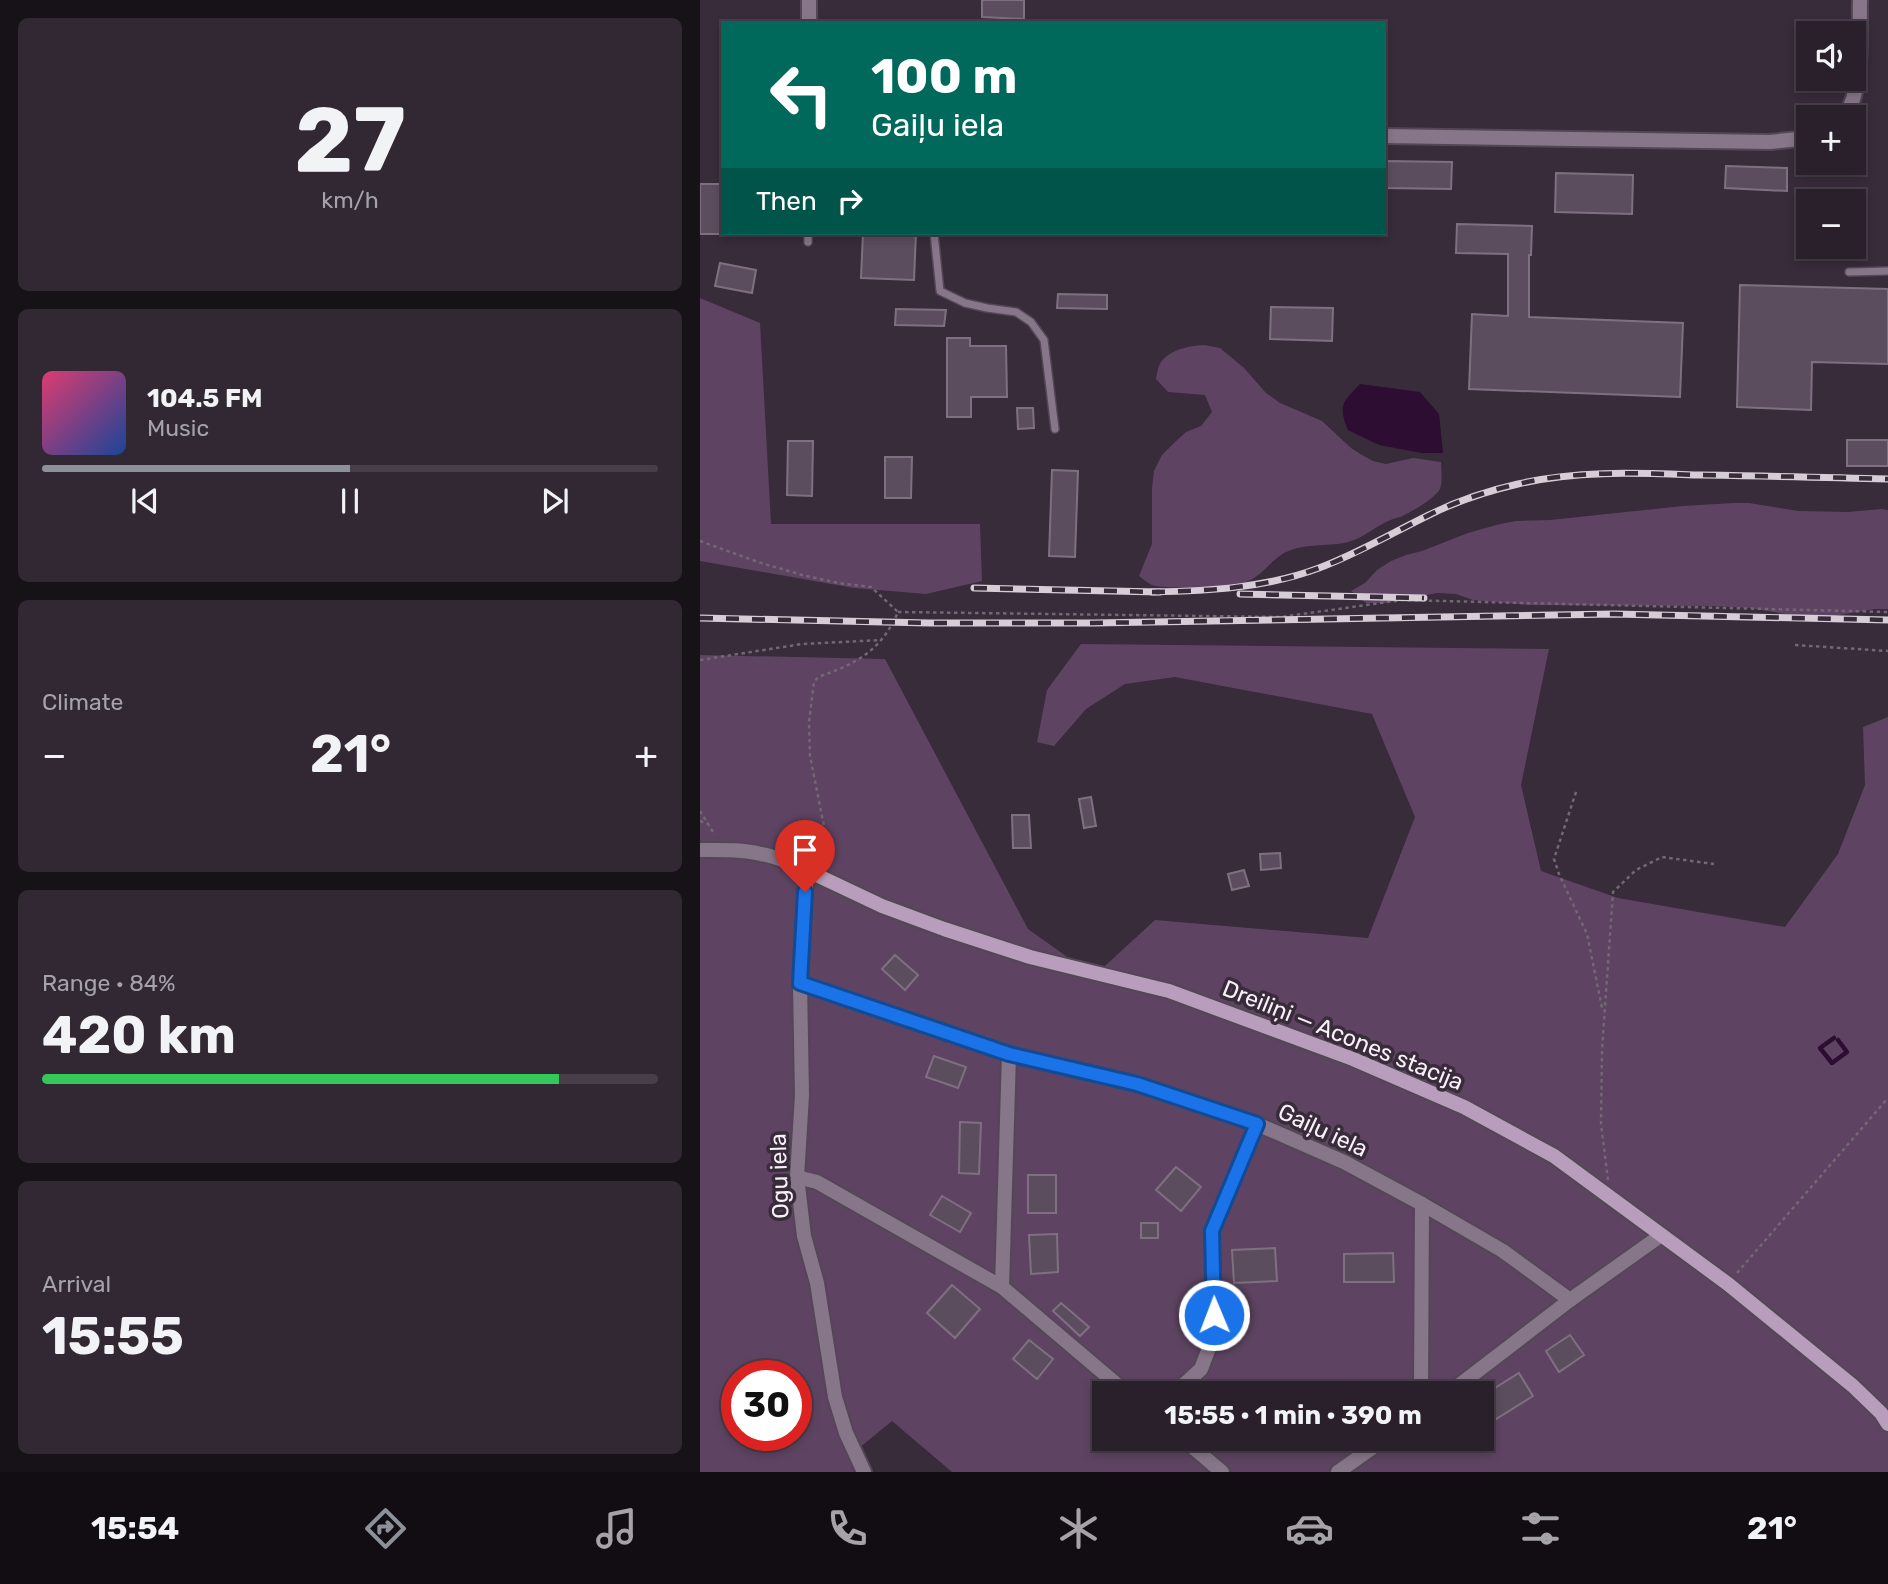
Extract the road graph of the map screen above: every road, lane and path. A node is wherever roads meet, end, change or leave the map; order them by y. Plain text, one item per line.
1 (809, 0) edge
2 (1860, 0) edge
3 (809, 21) edge
4 (1852, 105) edge
5 (1386, 136) edge
6 (1796, 139) edge
7 (808, 235) edge
8 (934, 235) edge
9 (808, 242) dead end
10 (1888, 271) edge
11 (1849, 272) dead end
12 (1055, 429) dead end
13 (700, 541) edge
14 (898, 612) junction
15 (1888, 612) edge
16 (882, 640) junction
17 (1795, 645) dead end
18 (1888, 651) edge
19 (700, 660) edge
20 (1576, 792) dead end
21 (700, 811) edge
22 (700, 821) edge
23 (708, 824) junction
24 (700, 850) edge
25 (724, 850) junction
26 (1714, 864) dead end
27 (808, 871) junction
28 (800, 983) junction
29 (1604, 1015) junction
30 (1009, 1054) junction
31 (1888, 1098) edge
32 (1257, 1124) junction
33 (797, 1177) junction
34 (1606, 1193) junction
35 (1422, 1204) junction
36 (1660, 1236) junction
37 (1728, 1284) junction
38 (1002, 1287) junction
39 (1570, 1300) junction
40 (1113, 1381) edge
41 (1188, 1381) edge
42 (1421, 1381) edge
43 (1465, 1381) edge
44 (1888, 1424) edge
45 (1197, 1451) edge
46 (1368, 1451) edge
47 (864, 1472) edge
48 (1222, 1472) edge
49 (1338, 1472) edge

1 - 3 street
2 - 4 street
5 - 6 street
7 - 9 lane
8 - 12 lane
10 - 11 lane
13 - 14 path
14 - 15 path
14 - 16 path
16 - 19 path
16 - 27 path
17 - 18 path
20 - 29 path
21 - 23 path
22 - 23 path
23 - 25 path
24 - 25 street, Dreiliņi — Acones stacija
25 - 27 street, Dreiliņi — Acones stacija
26 - 29 path
27 - 28 street, Ogu iela
27 - 34 street, Dreiliņi — Acones stacija
28 - 30 street, Gaiļu iela
28 - 33 street, Ogu iela
29 - 34 path
30 - 32 street, Gaiļu iela
30 - 38 street
31 - 37 path
32 - 35 street, Gaiļu iela
32 - 41 street
33 - 38 street
33 - 47 street, Ogu iela
34 - 36 street, Dreiliņi — Acones stacija
35 - 39 street, Gaiļu iela
35 - 42 street
36 - 37 street, Dreiliņi — Acones stacija
36 - 39 street
37 - 44 street, Dreiliņi — Acones stacija
38 - 40 street
39 - 43 street
45 - 48 street
46 - 49 street

